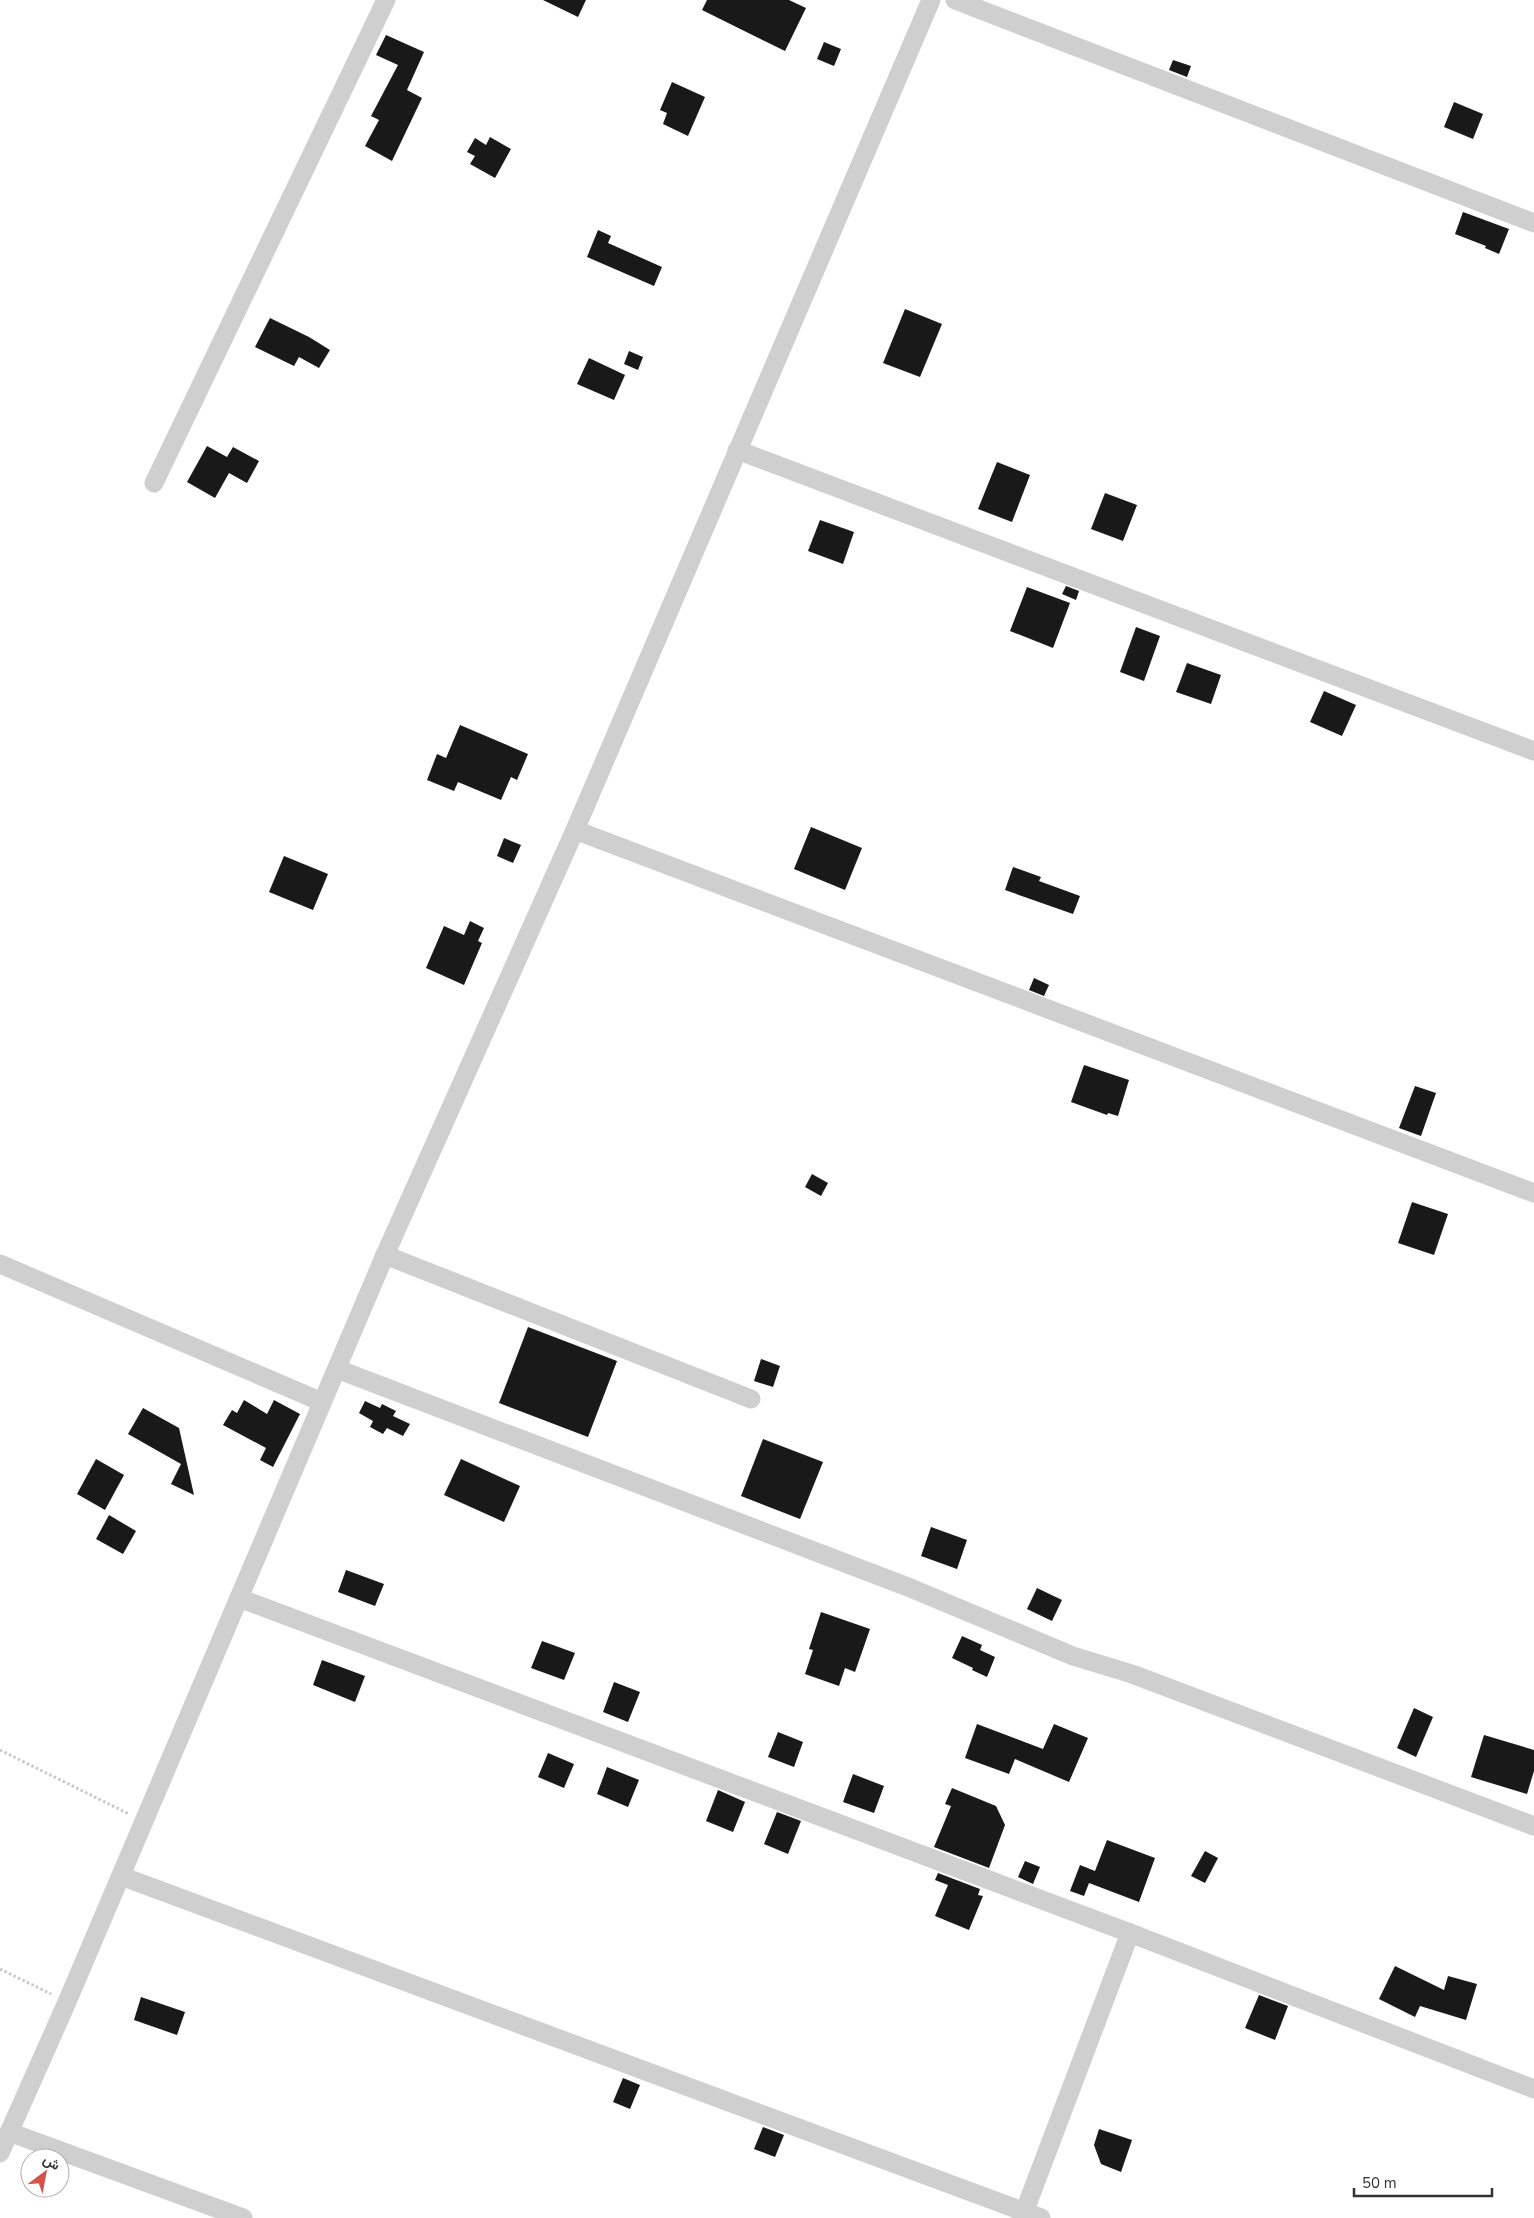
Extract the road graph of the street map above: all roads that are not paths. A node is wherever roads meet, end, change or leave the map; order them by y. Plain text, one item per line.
1 (386, 0) edge
2 (931, 0) edge
3 (955, 0) edge
4 (1534, 223) edge
5 (737, 450) junction
6 (154, 483) dead end
7 (1534, 751) edge
8 (575, 830) junction
9 (1534, 1193) edge
10 (385, 1255) junction
11 (0, 1264) edge
12 (337, 1368) junction
13 (751, 1399) dead end
14 (322, 1402) junction
15 (239, 1598) junction
16 (1534, 1826) edge
17 (121, 1876) junction
18 (1130, 1934) junction
19 (1534, 2089) edge
20 (9, 2132) junction
21 (0, 2153) edge
22 (1029, 2216) edge
23 (243, 2218) edge

1 - 6 street
2 - 5 street
3 - 4 street
5 - 7 street
5 - 8 street
8 - 9 street
8 - 10 street
10 - 12 street
10 - 13 street
11 - 14 street
12 - 14 street
12 - 16 street
14 - 15 street
15 - 17 street
15 - 18 street
17 - 20 street
17 - 22 street
18 - 19 street
18 - 22 street
20 - 21 street
20 - 23 street

